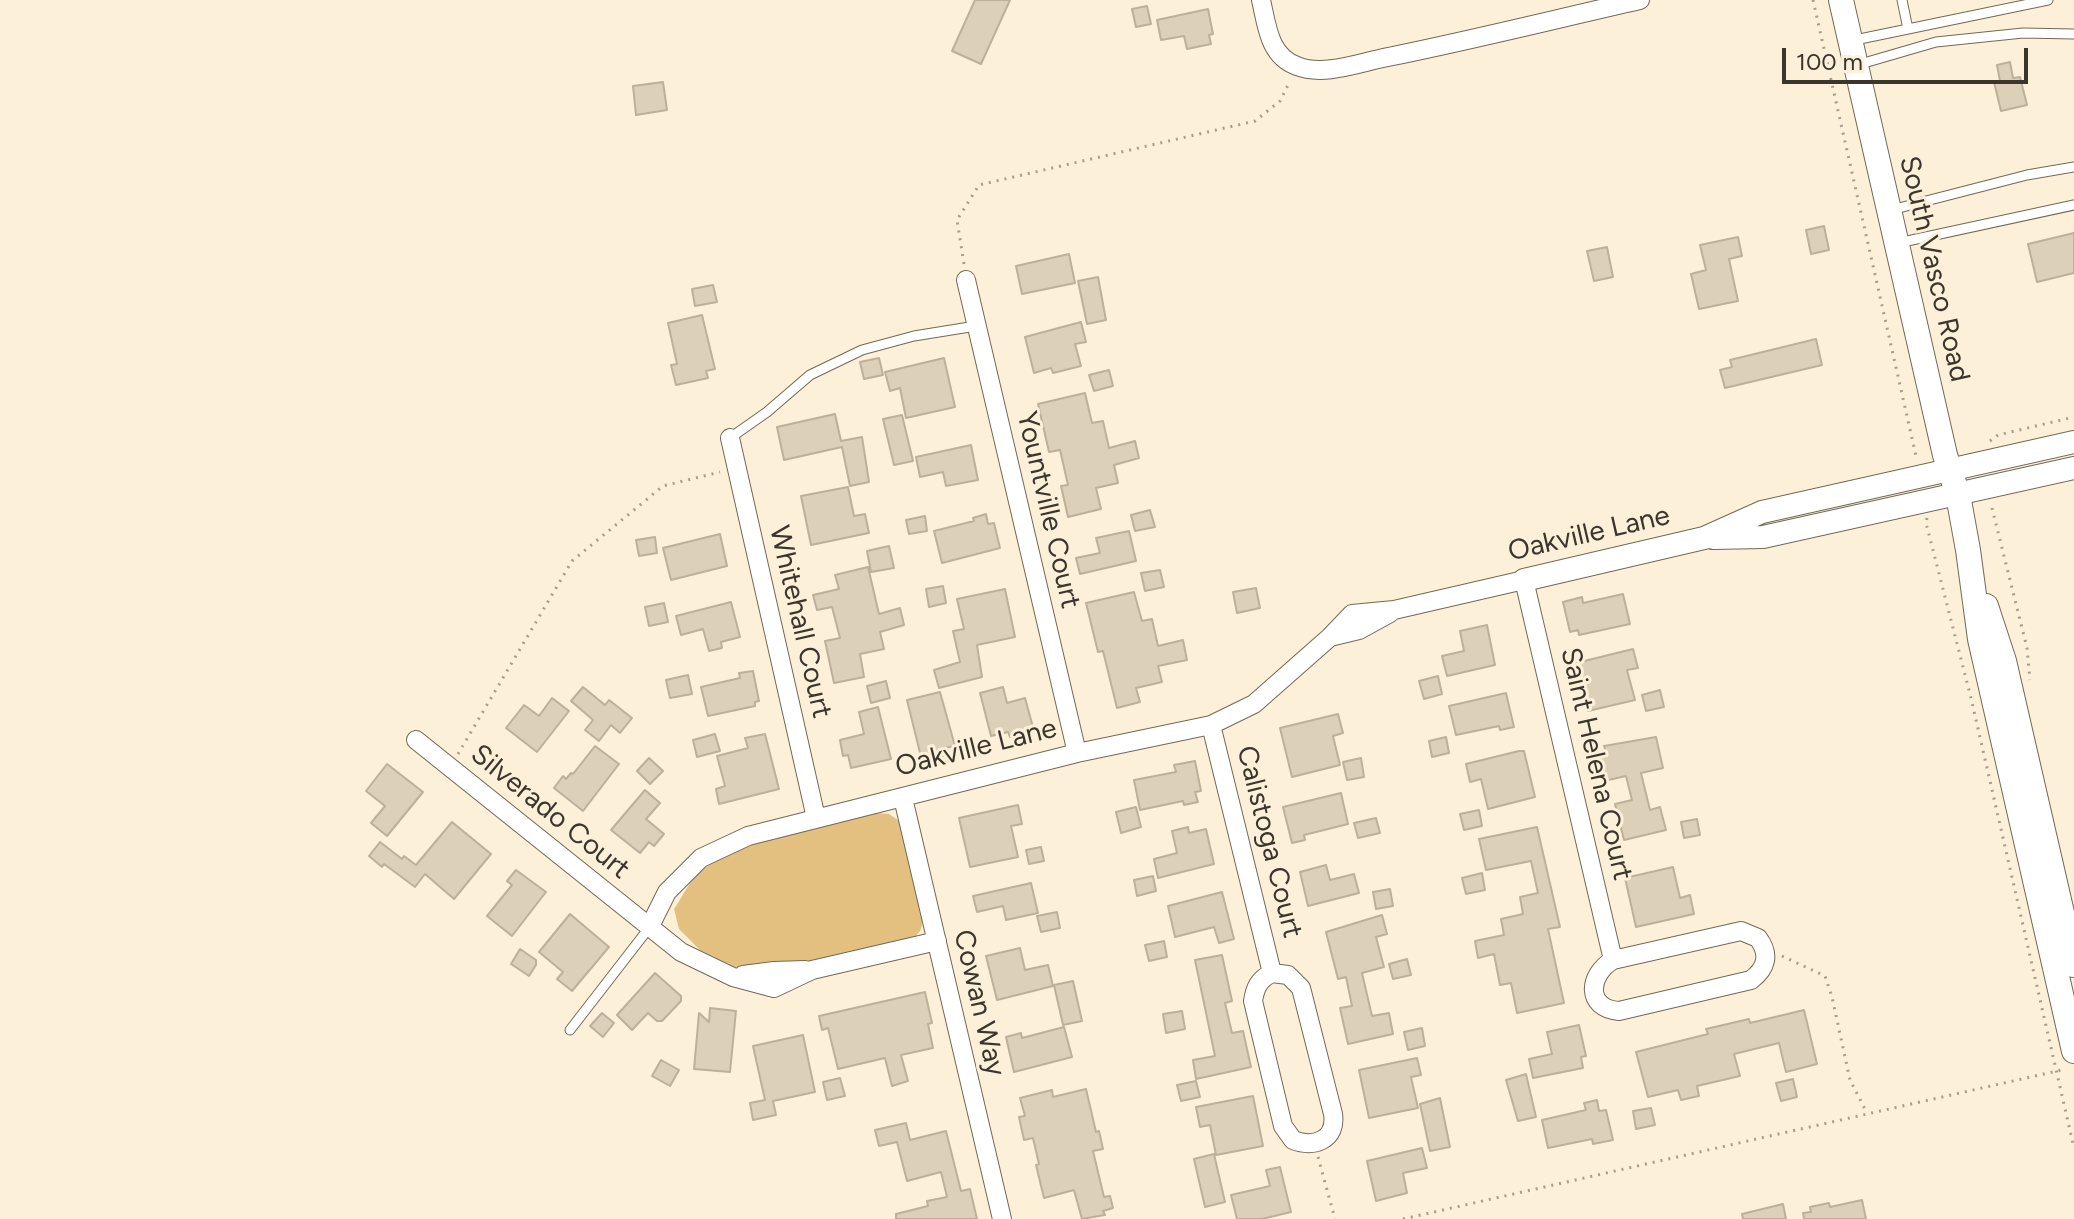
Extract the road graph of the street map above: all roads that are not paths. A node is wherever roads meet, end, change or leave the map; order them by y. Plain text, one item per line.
1 (1261, 0) edge
2 (1640, 0) edge
3 (1841, 0) edge
4 (1902, 0) edge
5 (2048, 0) edge
6 (1908, 29) junction
7 (2074, 34) edge
8 (1850, 41) junction
9 (1857, 65) junction
10 (2074, 167) edge
11 (2074, 205) edge
12 (1889, 211) junction
13 (1898, 243) junction
14 (966, 280) road end
15 (976, 326) junction
16 (730, 438) joint
17 (2074, 442) edge
18 (2074, 468) edge
19 (1950, 470) junction
20 (1958, 495) junction
21 (1704, 538) junction
22 (1968, 550) junction
23 (1524, 580) junction
24 (1211, 725) junction
25 (416, 740) dead end
26 (1077, 753) junction
27 (903, 798) junction
28 (816, 818) junction
29 (649, 928) junction
30 (937, 941) junction
31 (1613, 960) junction
32 (2074, 965) edge
33 (1272, 973) junction
34 (570, 1030) dead end
35 (2074, 1051) edge
36 (1002, 1219) edge

1 - 2 street
3 - 8 main road, South Vasco Road
4 - 6 lane
5 - 6 lane
6 - 8 lane
7 - 9 lane
8 - 9 main road, South Vasco Road
9 - 12 main road, South Vasco Road
10 - 12 lane
11 - 13 lane
12 - 13 main road, South Vasco Road
13 - 19 main road, South Vasco Road
14 - 15 street, Yountville Court
15 - 16 lane
15 - 26 street, Yountville Court
16 - 28 street, Whitehall Court
17 - 19 street, Oakville Lane
18 - 20 street, Oakville Lane
19 - 20 main road, South Vasco Road
19 - 21 street, Oakville Lane
20 - 21 street, Oakville Lane
20 - 22 main road, South Vasco Road
21 - 23 street, Oakville Lane
22 - 32 main road, South Vasco Road
22 - 35 main road, South Vasco Road
23 - 24 street, Oakville Lane
23 - 31 street, Saint Helena Court
24 - 26 street, Oakville Lane
24 - 33 street, Calistoga Court
25 - 29 street, Silverado Court
26 - 27 street, Oakville Lane
27 - 28 street, Oakville Lane
27 - 30 street, Cowan Way
28 - 29 street, Oakville Lane
29 - 30 street, Silverado Court
29 - 34 lane
30 - 36 street, Cowan Way
31 - 31 street
33 - 33 street, Calistoga Court

